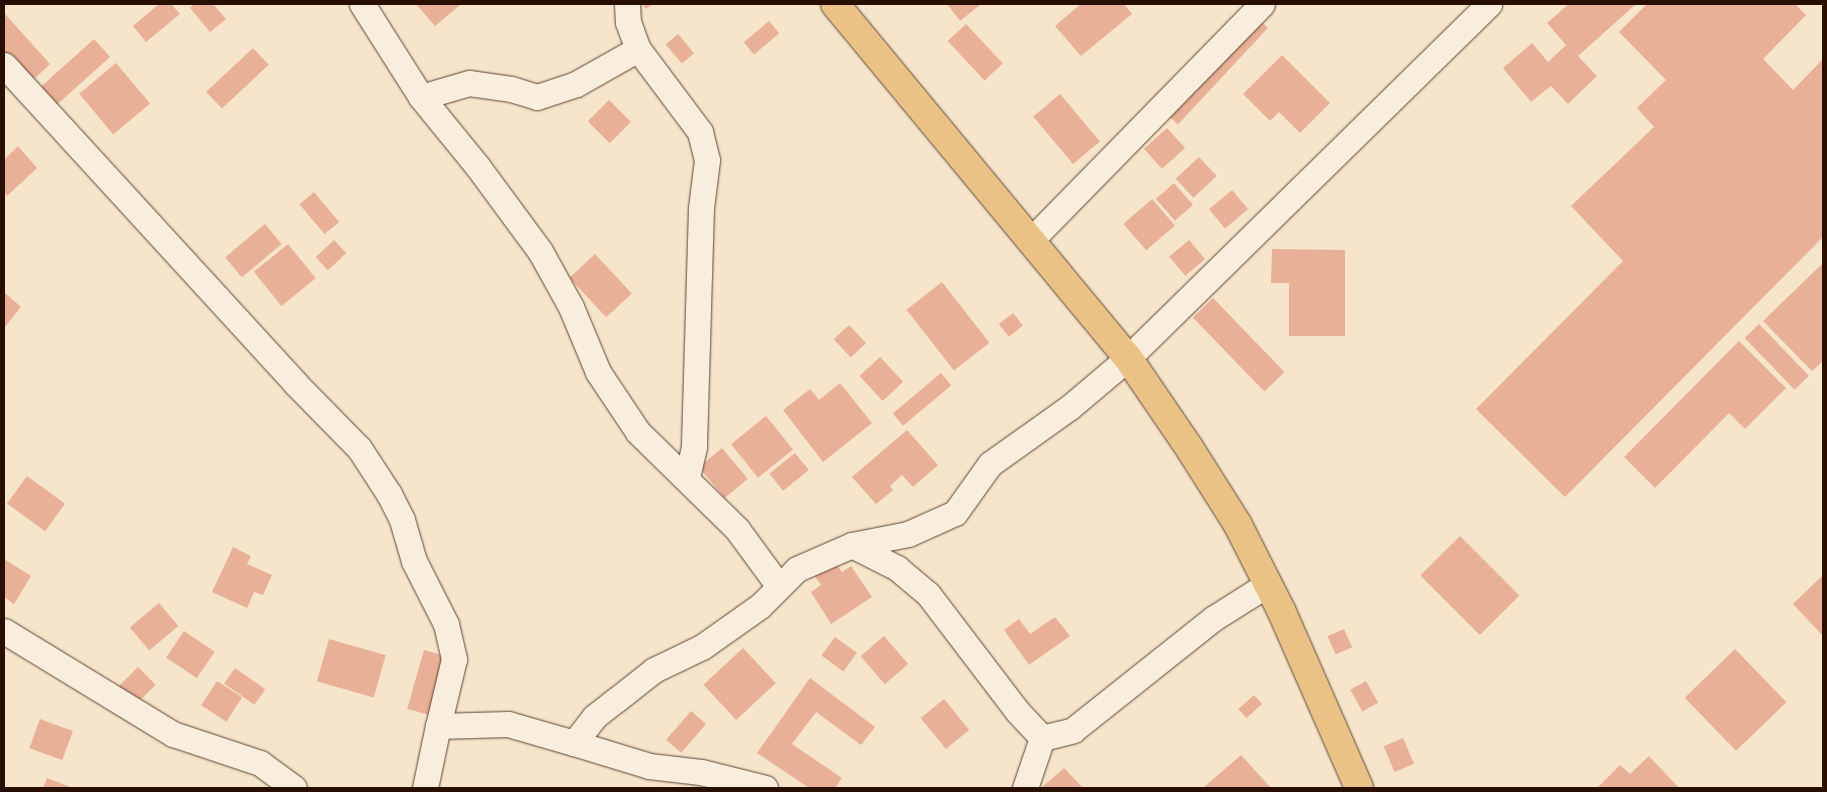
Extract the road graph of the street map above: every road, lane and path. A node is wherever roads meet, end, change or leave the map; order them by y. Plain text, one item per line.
1 (362, 4) edge
2 (627, 4) edge
3 (835, 4) edge
4 (1262, 4) edge
5 (1489, 4) edge
6 (638, 49) junction
7 (4, 65) edge
8 (421, 98) junction
9 (1031, 240) junction
10 (1128, 358) junction
11 (687, 478) junction
12 (852, 544) junction
13 (1268, 584) junction
14 (778, 585) junction
15 (4, 631) edge
16 (438, 726) junction
17 (1042, 738) junction
18 (574, 743) junction
19 (294, 788) edge
20 (425, 788) edge
21 (765, 788) edge
22 (1025, 788) edge
23 (1359, 788) edge

1 - 8 street
2 - 6 street
3 - 9 main road
4 - 9 street
5 - 10 street
6 - 8 street
6 - 11 street
7 - 16 street
8 - 11 street
9 - 10 main road
10 - 12 street
10 - 13 main road
11 - 14 street
12 - 14 street
12 - 17 street
13 - 17 street
13 - 23 main road
14 - 18 street
15 - 19 street
16 - 18 street
16 - 20 street
17 - 22 street
18 - 21 street

